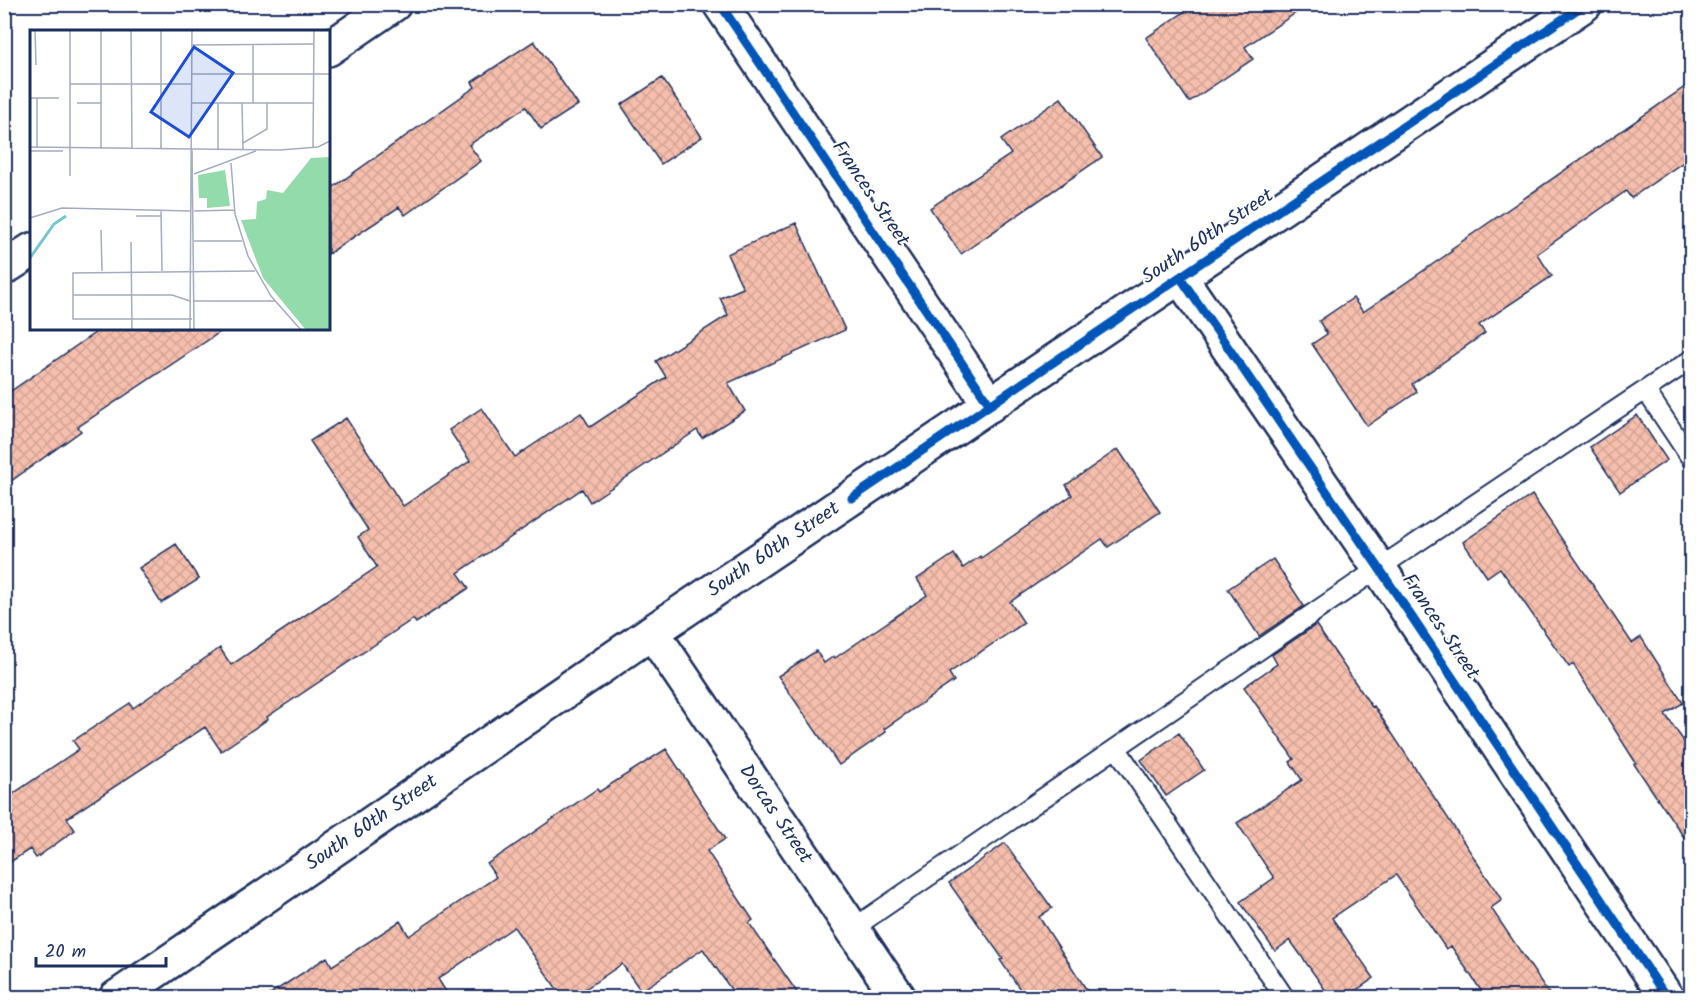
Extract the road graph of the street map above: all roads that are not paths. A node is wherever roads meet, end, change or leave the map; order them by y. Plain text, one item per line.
1 (394, 4) edge
2 (720, 4) edge
3 (1585, 4) edge
4 (330, 48) edge
5 (30, 251) edge
6 (4, 268) edge
7 (1180, 277) junction
8 (1692, 359) edge
9 (1646, 391) junction
10 (990, 405) junction
11 (1692, 460) edge
12 (1379, 568) junction
13 (652, 632) junction
14 (1117, 748) junction
15 (852, 929) junction
16 (121, 996) edge
17 (899, 998) edge
18 (1285, 998) edge
19 (1667, 998) edge

1 - 4 street
2 - 10 street, Frances Street
3 - 7 street, South 60th Street
5 - 6 street
7 - 10 street, South 60th Street
7 - 12 street, Frances Street
8 - 9 lane
9 - 11 lane
9 - 12 lane
10 - 13 street, South 60th Street
12 - 14 lane
12 - 19 street, Frances Street
13 - 15 street, Dorcas Street
13 - 16 street, South 60th Street
14 - 15 lane
14 - 18 lane
15 - 17 street, Dorcas Street

